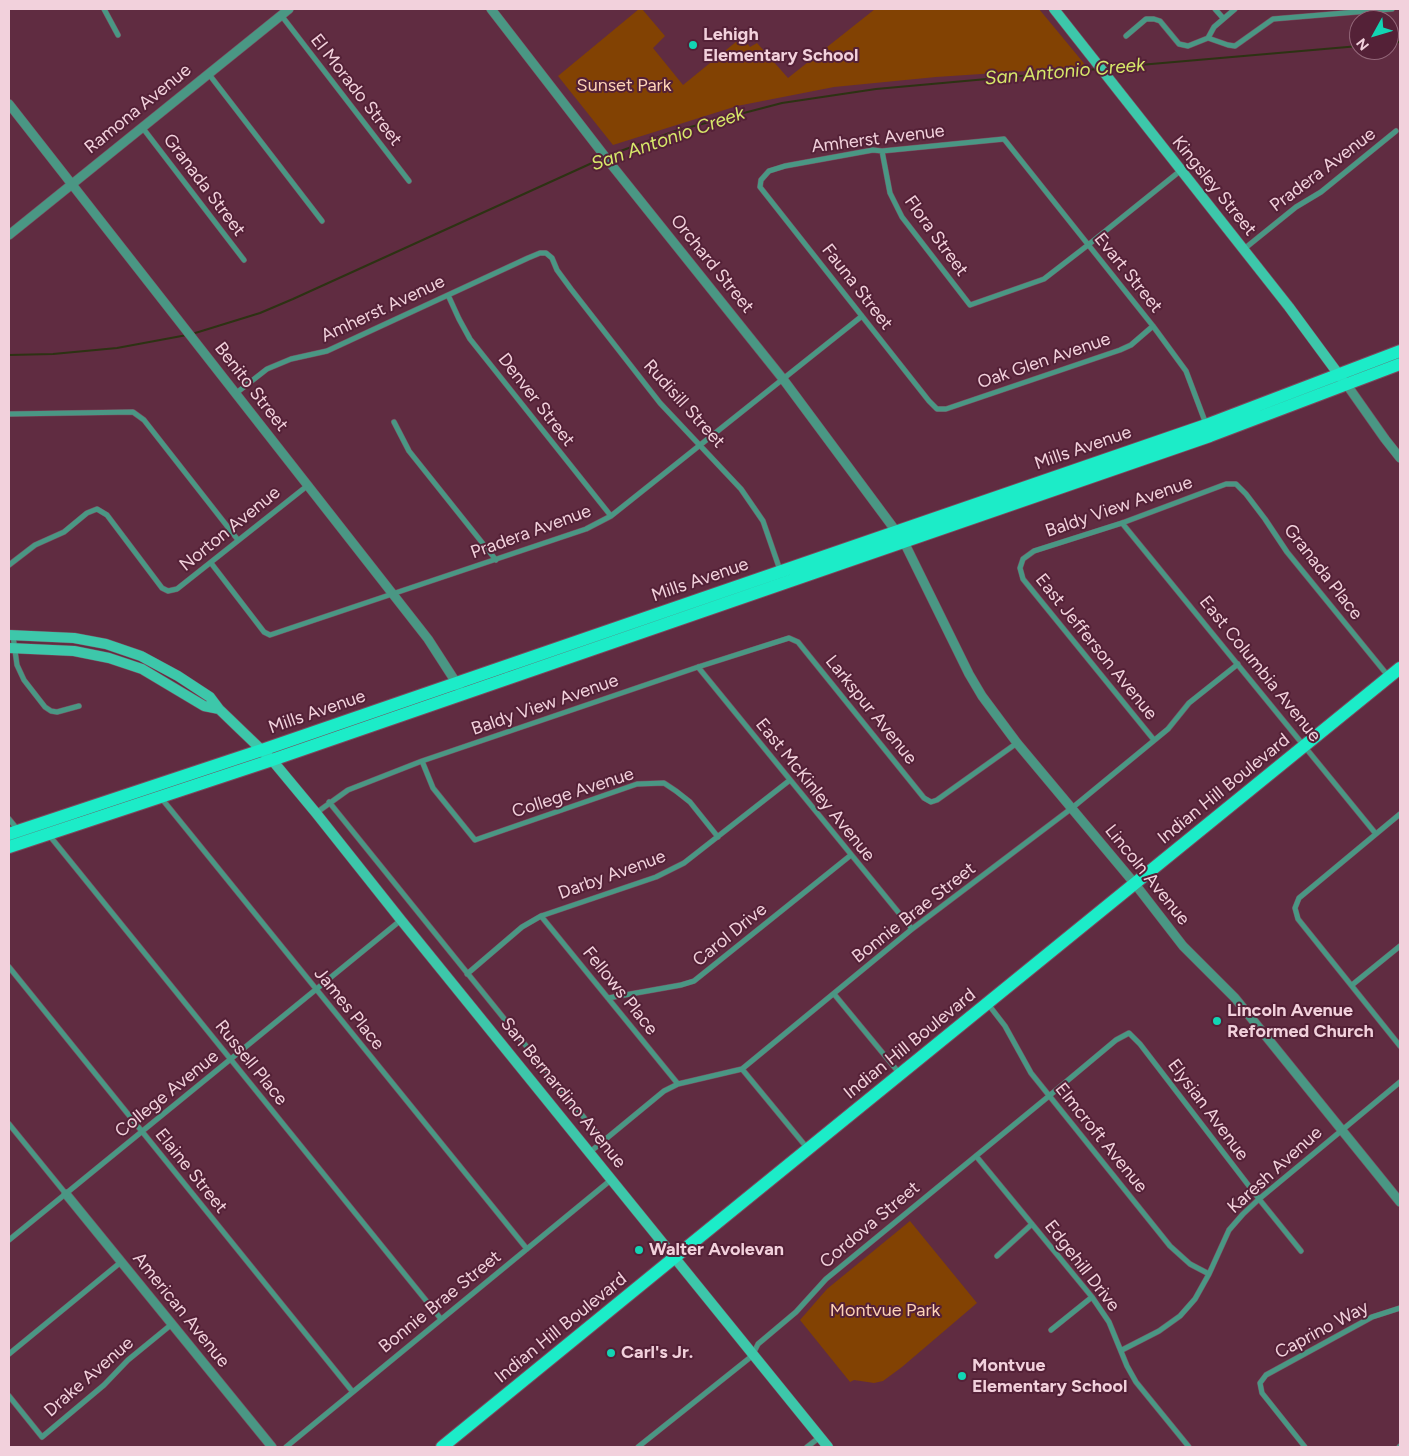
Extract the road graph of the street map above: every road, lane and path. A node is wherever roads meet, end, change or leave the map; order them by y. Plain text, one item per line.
1 (104, 9) edge
2 (289, 9) edge
3 (490, 9) edge
4 (1215, 9) edge
5 (1236, 9) edge
6 (1392, 9) edge
7 (1058, 10) edge
8 (282, 15) junction
9 (1223, 18) junction
10 (118, 35) dead end
11 (1126, 36) dead end
12 (1208, 38) junction
13 (208, 73) junction
14 (9, 104) edge
15 (142, 127) junction
16 (1396, 131) dead end
17 (1004, 139) joint
18 (882, 151) junction
19 (1180, 171) junction
20 (761, 180) joint
21 (409, 181) dead end
22 (73, 184) junction
23 (322, 221) dead end
24 (9, 235) edge
25 (1088, 245) junction
26 (1243, 250) junction
27 (546, 253) joint
28 (244, 260) dead end
29 (448, 295) junction
30 (862, 316) junction
31 (1153, 326) junction
32 (1400, 350) edge
33 (1400, 364) edge
34 (783, 379) junction
35 (1343, 380) junction
36 (235, 394) junction
37 (937, 409) joint
38 (9, 414) edge
39 (394, 422) dead end
40 (1208, 430) junction
41 (700, 445) junction
42 (1400, 458) edge
43 (1236, 484) joint
44 (307, 486) junction
45 (611, 516) junction
46 (1122, 523) junction
47 (900, 537) junction
48 (238, 540) junction
49 (496, 560) junction
50 (211, 563) junction
51 (9, 565) edge
52 (1020, 568) joint
53 (782, 576) junction
54 (392, 595) junction
55 (11, 635) edge
56 (789, 638) joint
57 (12, 648) edge
58 (1238, 664) junction
59 (698, 667) junction
60 (1400, 668) edge
61 (1389, 677) junction
62 (460, 687) junction
63 (79, 706) dead end
64 (219, 709) junction
65 (1154, 740) junction
66 (1017, 743) junction
67 (1305, 745) junction
68 (262, 750) junction
69 (272, 760) junction
70 (422, 761) junction
71 (790, 780) junction
72 (156, 791) junction
73 (329, 802) junction
74 (1072, 808) junction
75 (316, 813) junction
76 (1400, 814) edge
77 (9, 819) edge
78 (45, 828) junction
79 (1376, 834) junction
80 (18, 835) edge
81 (718, 837) junction
82 (9, 847) edge
83 (851, 855) junction
84 (1135, 884) junction
85 (540, 916) junction
86 (401, 920) junction
87 (912, 929) junction
88 (1400, 946) edge
89 (9, 967) edge
90 (467, 974) junction
91 (1352, 984) junction
92 (315, 989) junction
93 (834, 994) junction
94 (608, 998) junction
95 (988, 1003) junction
96 (1129, 1033) joint
97 (1400, 1046) edge
98 (230, 1060) junction
99 (742, 1069) junction
100 (900, 1075) junction
101 (1400, 1082) edge
102 (678, 1084) junction
103 (1049, 1096) junction
104 (9, 1125) edge
105 (1342, 1129) junction
106 (141, 1132) junction
107 (603, 1141) junction
108 (809, 1149) junction
109 (590, 1152) junction
110 (976, 1156) junction
111 (612, 1179) junction
112 (66, 1194) junction
113 (1259, 1198) junction
114 (1400, 1202) edge
115 (1032, 1224) junction
116 (9, 1240) edge
117 (527, 1249) junction
118 (1302, 1251) dead end
119 (675, 1256) junction
120 (997, 1256) dead end
121 (122, 1262) junction
122 (1209, 1274) junction
123 (1092, 1296) junction
124 (1400, 1308) edge
125 (440, 1319) junction
126 (172, 1324) junction
127 (1051, 1330) dead end
128 (1122, 1350) junction
129 (9, 1354) edge
130 (752, 1356) junction
131 (352, 1391) junction
132 (9, 1396) edge
133 (820, 1437) junction
134 (272, 1447) edge
135 (286, 1447) edge
136 (442, 1447) edge
137 (638, 1447) edge
138 (807, 1447) edge
139 (828, 1447) edge
140 (1190, 1447) edge
141 (1305, 1447) edge

1 - 10 street
2 - 8 street, Ramona Avenue
3 - 34 street, Orchard Street
4 - 9 street
5 - 9 street
6 - 12 street
7 - 19 main road, Kingsley Street
8 - 13 street, Ramona Avenue
8 - 21 street, El Morado Street
9 - 12 street
11 - 12 street
13 - 15 street, Ramona Avenue
13 - 23 street
14 - 22 street, Benito Street
15 - 22 street, Ramona Avenue
15 - 28 street, Granada Street
16 - 26 street, Pradera Avenue
17 - 18 street, Amherst Avenue
17 - 25 street, Evart Street
18 - 20 street, Amherst Avenue
18 - 25 street, Flora Street
19 - 25 street
19 - 26 main road, Kingsley Street
20 - 30 street, Fauna Street
22 - 24 street, Ramona Avenue
22 - 36 street, Benito Street
25 - 31 street, Evart Street
26 - 35 main road, Kingsley Street
27 - 29 street, Amherst Avenue
27 - 41 street, Rudisill Street
29 - 36 street, Amherst Avenue
29 - 45 street, Denver Street
30 - 34 street, Pradera Avenue
30 - 37 street, Fauna Street
31 - 37 street, Oak Glen Avenue
31 - 40 street, Evart Street
32 - 35 main road, Mills Avenue
33 - 35 main road, Mills Avenue
34 - 41 street, Pradera Avenue
34 - 47 street, Orchard Street
35 - 40 main road, Mills Avenue
35 - 42 street
36 - 44 street, Benito Street
38 - 48 street
39 - 49 street
40 - 47 main road, Mills Avenue
41 - 45 street, Pradera Avenue
41 - 53 street, Rudisill Street
43 - 46 street, Baldy View Avenue
43 - 61 street, Granada Place
44 - 48 street, Norton Avenue
44 - 54 street, Benito Street
45 - 49 street, Pradera Avenue
46 - 52 street, Baldy View Avenue
46 - 58 street, East Columbia Avenue
47 - 53 main road, Mills Avenue
47 - 66 street, Lincoln Avenue
48 - 50 street, Norton Avenue
49 - 54 street, Pradera Avenue
50 - 51 street, Norton Avenue
50 - 54 street, Pradera Avenue
52 - 65 street, East Jefferson Avenue
53 - 62 main road, Mills Avenue
54 - 62 street, Benito Street
55 - 57 street
55 - 64 main road, San Bernardino Avenue
56 - 59 street, Baldy View Avenue
56 - 66 street, Larkspur Avenue
57 - 63 street
57 - 64 main road
58 - 65 street, Bonnie Brae Street
58 - 67 street, East Columbia Avenue
59 - 70 street, Baldy View Avenue
59 - 71 street, East McKinley Avenue
60 - 61 main road, Indian Hill Boulevard
61 - 67 main road, Indian Hill Boulevard
62 - 68 main road, Mills Avenue
62 - 69 main road, Mills Avenue
64 - 68 main road, San Bernardino Avenue
65 - 74 street, Bonnie Brae Street
66 - 74 street, Lincoln Avenue
67 - 79 street, East Columbia Avenue
67 - 84 main road, Indian Hill Boulevard
68 - 69 main road, San Bernardino Avenue
68 - 72 main road, Mills Avenue
69 - 72 main road, Mills Avenue
69 - 75 main road, San Bernardino Avenue
70 - 73 street, Baldy View Avenue
70 - 81 street, College Avenue
71 - 81 street, Darby Avenue
71 - 83 street, East McKinley Avenue
72 - 78 main road, Mills Avenue
72 - 92 street, James Place
73 - 75 street, Baldy View Avenue
73 - 90 street
74 - 84 street, Lincoln Avenue
74 - 87 street, Bonnie Brae Street
75 - 86 main road, San Bernardino Avenue
76 - 79 street
77 - 80 street
78 - 80 main road, Mills Avenue
78 - 98 street, Russell Place
79 - 91 street
80 - 82 main road, Mills Avenue
81 - 85 street, Darby Avenue
83 - 87 street, East McKinley Avenue
83 - 94 street, Carol Drive
84 - 95 main road, Indian Hill Boulevard
84 - 105 street, Lincoln Avenue
85 - 90 street, Darby Avenue
85 - 94 street, Fellows Place
86 - 92 street, College Avenue
86 - 109 main road, San Bernardino Avenue
87 - 93 street, Bonnie Brae Street
88 - 91 street
89 - 106 street, Elaine Street
90 - 107 street
91 - 97 street
92 - 98 street, College Avenue
92 - 117 street, James Place
93 - 99 street, Bonnie Brae Street
93 - 100 street
94 - 102 street, Fellows Place
95 - 100 main road, Indian Hill Boulevard
95 - 103 street, Elmcroft Avenue
96 - 103 street, Cordova Street
96 - 113 street, Elysian Avenue
98 - 106 street, College Avenue
98 - 125 street, Russell Place
99 - 102 street, Bonnie Brae Street
99 - 108 street
100 - 108 main road, Indian Hill Boulevard
101 - 105 street, Karesh Avenue
102 - 107 street, Bonnie Brae Street
103 - 110 street, Cordova Street
103 - 122 street, Elmcroft Avenue
104 - 112 street
105 - 113 street, Karesh Avenue
105 - 114 street, Lincoln Avenue
106 - 112 street, College Avenue
106 - 131 street, Elaine Street
107 - 109 street, Bonnie Brae Street
108 - 119 main road, Indian Hill Boulevard
109 - 111 main road, San Bernardino Avenue
110 - 115 street, Edgehill Drive
110 - 130 street, Cordova Street
111 - 117 street, Bonnie Brae Street
111 - 119 main road, San Bernardino Avenue
112 - 116 street, College Avenue
112 - 121 street, American Avenue
113 - 118 street, Elysian Avenue
113 - 122 street, Karesh Avenue
115 - 120 street
115 - 123 street, Edgehill Drive
117 - 125 street, Bonnie Brae Street
119 - 130 main road, San Bernardino Avenue
119 - 136 main road, Indian Hill Boulevard
121 - 126 street, American Avenue
121 - 129 street
122 - 128 street, Karesh Avenue
123 - 127 street
123 - 128 street, Edgehill Drive
124 - 141 street, Caprino Way
125 - 131 street, Bonnie Brae Street
126 - 132 street, Drake Avenue
126 - 134 street, American Avenue
128 - 140 street, Edgehill Drive
130 - 133 main road, San Bernardino Avenue
130 - 137 street, Cordova Street
131 - 135 street, Bonnie Brae Street
133 - 138 street
133 - 139 main road, San Bernardino Avenue

